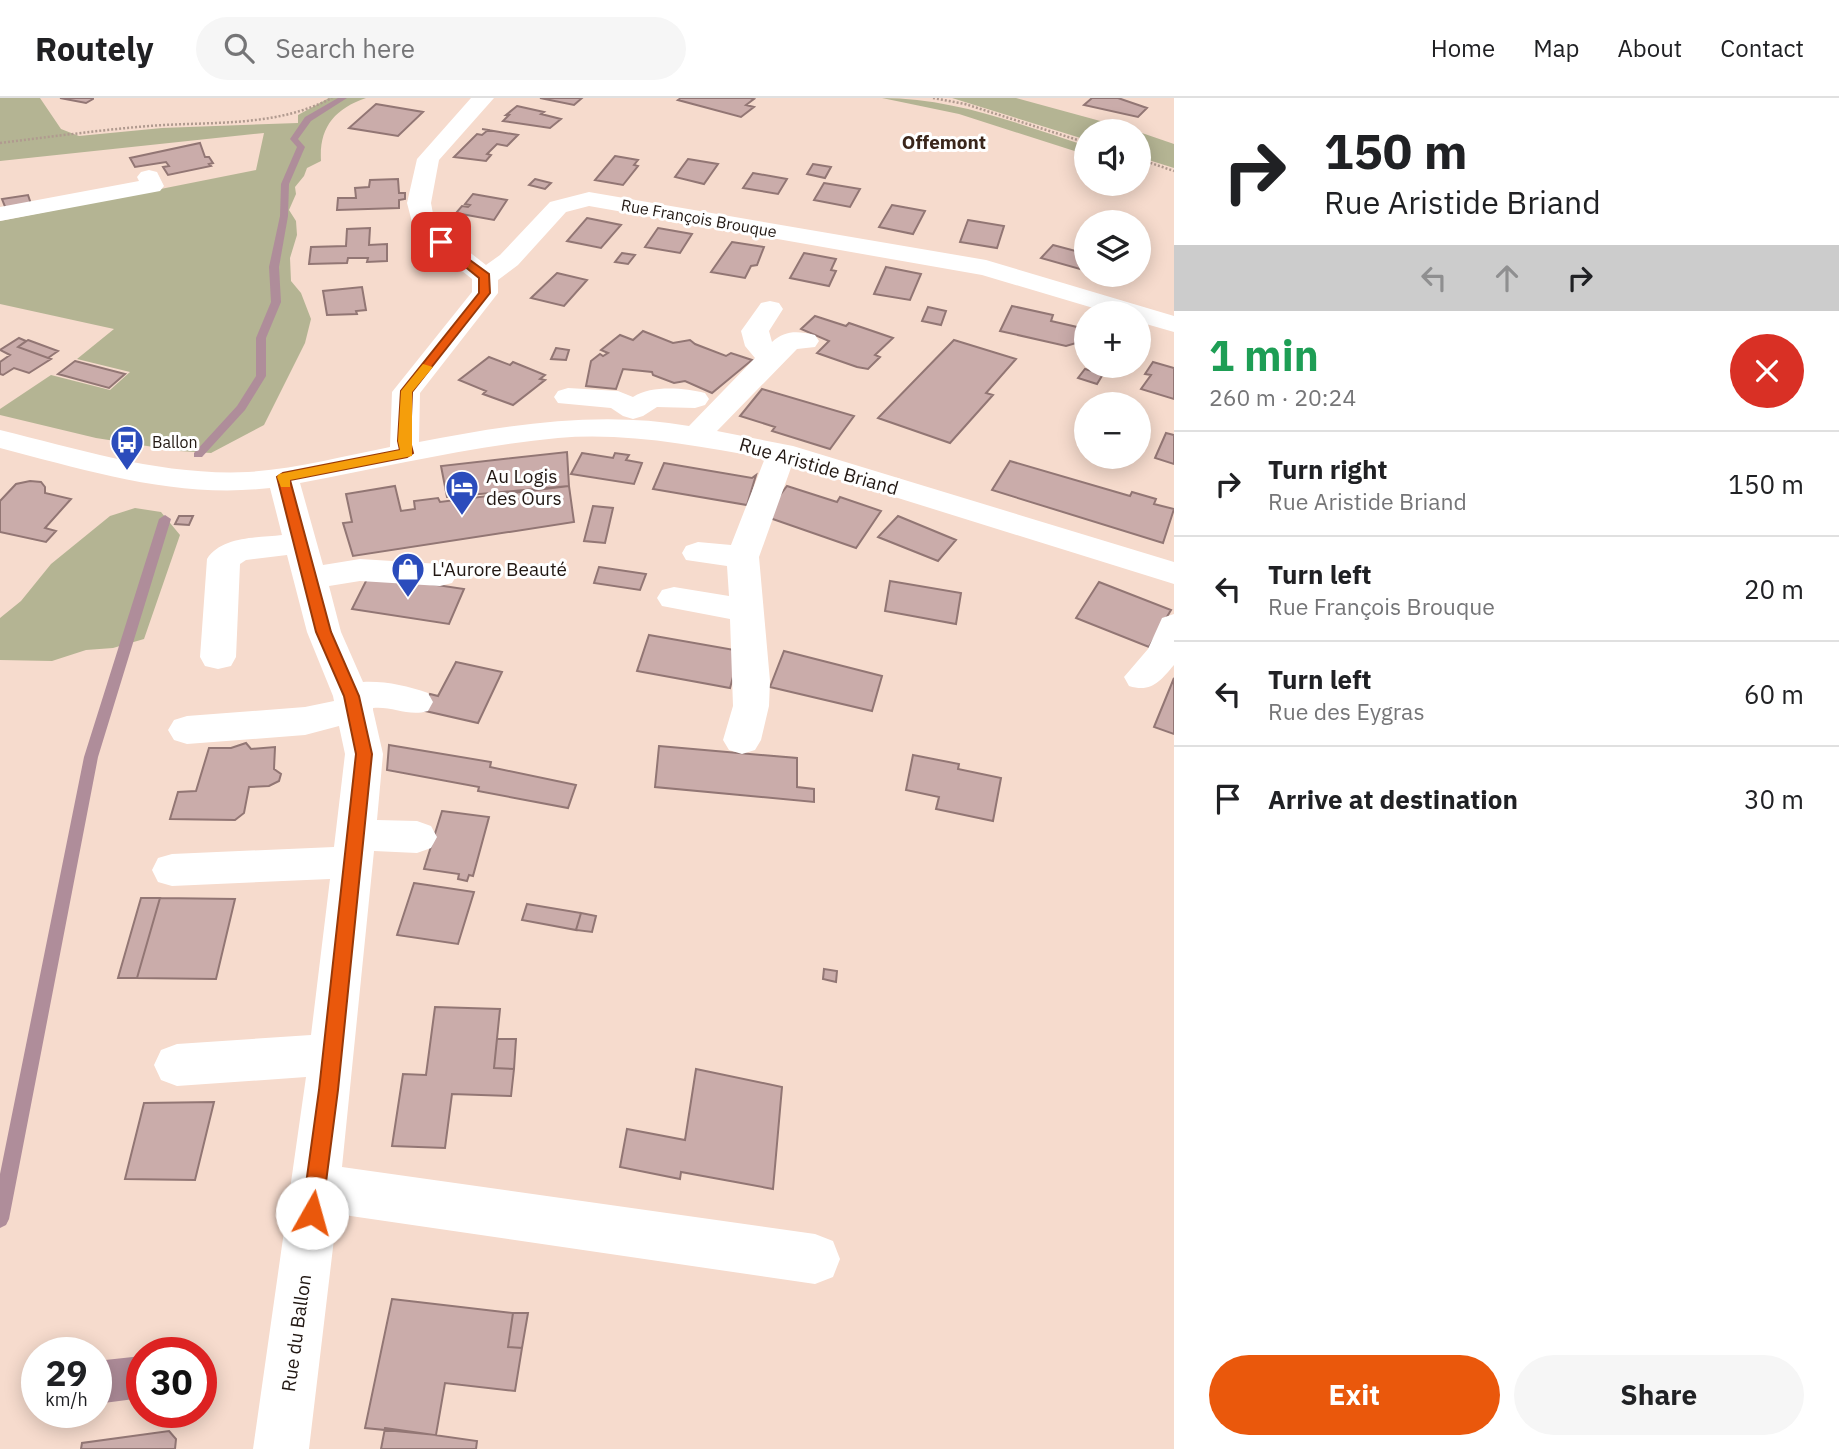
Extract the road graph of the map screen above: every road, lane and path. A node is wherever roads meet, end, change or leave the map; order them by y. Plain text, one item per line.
1 (332, 98) edge
2 (483, 98) edge
3 (933, 98) edge
4 (1074, 139) edge
5 (0, 143) edge
6 (1151, 163) edge
7 (1174, 171) edge
8 (149, 177) dead end
9 (0, 214) edge
10 (485, 277) junction
11 (1095, 301) edge
12 (770, 309) dead end
13 (1151, 318) edge
14 (1174, 324) edge
15 (805, 341) dead end
16 (770, 358) junction
17 (638, 381) dead end
18 (568, 397) dead end
19 (695, 398) dead end
20 (631, 419) junction
21 (696, 436) junction
22 (0, 439) edge
23 (782, 452) junction
24 (407, 453) junction
25 (283, 477) junction
26 (698, 553) dead end
27 (743, 557) junction
28 (305, 561) junction
29 (1174, 573) edge
30 (440, 575) dead end
31 (674, 598) dead end
32 (746, 605) junction
33 (1174, 626) edge
34 (218, 657) dead end
35 (1142, 677) dead end
36 (415, 702) dead end
37 (353, 703) junction
38 (187, 730) dead end
39 (742, 740) dead end
40 (417, 837) dead end
41 (354, 850) junction
42 (172, 870) dead end
43 (332, 1051) junction
44 (177, 1065) dead end
45 (316, 1187) junction
46 (815, 1259) dead end
47 (281, 1449) edge

1 - 5 path
2 - 10 street
3 - 4 path
6 - 7 path
8 - 9 street
10 - 11 street, Rue François Brouque
10 - 24 street
12 - 16 street
13 - 14 street, Rue François Brouque
15 - 16 street
16 - 21 street
17 - 20 street
18 - 20 street
19 - 20 street
20 - 21 street, Rue Aristide Briand
20 - 24 street, Rue Aristide Briand
21 - 23 street, Rue Aristide Briand
22 - 25 street, Rue Aristide Briand
23 - 27 street
23 - 29 street, Rue Aristide Briand
24 - 25 street, Rue Aristide Briand
25 - 28 street, Rue du Ballon
26 - 27 street
27 - 32 street
28 - 30 street
28 - 34 street
28 - 37 street, Rue du Ballon
31 - 32 street
32 - 39 street
33 - 35 street
36 - 37 street
37 - 38 street
37 - 41 street, Rue du Ballon
40 - 41 street
41 - 42 street
41 - 43 street, Rue du Ballon
43 - 44 street
43 - 45 street, Rue du Ballon
45 - 46 street
45 - 47 street, Rue du Ballon

